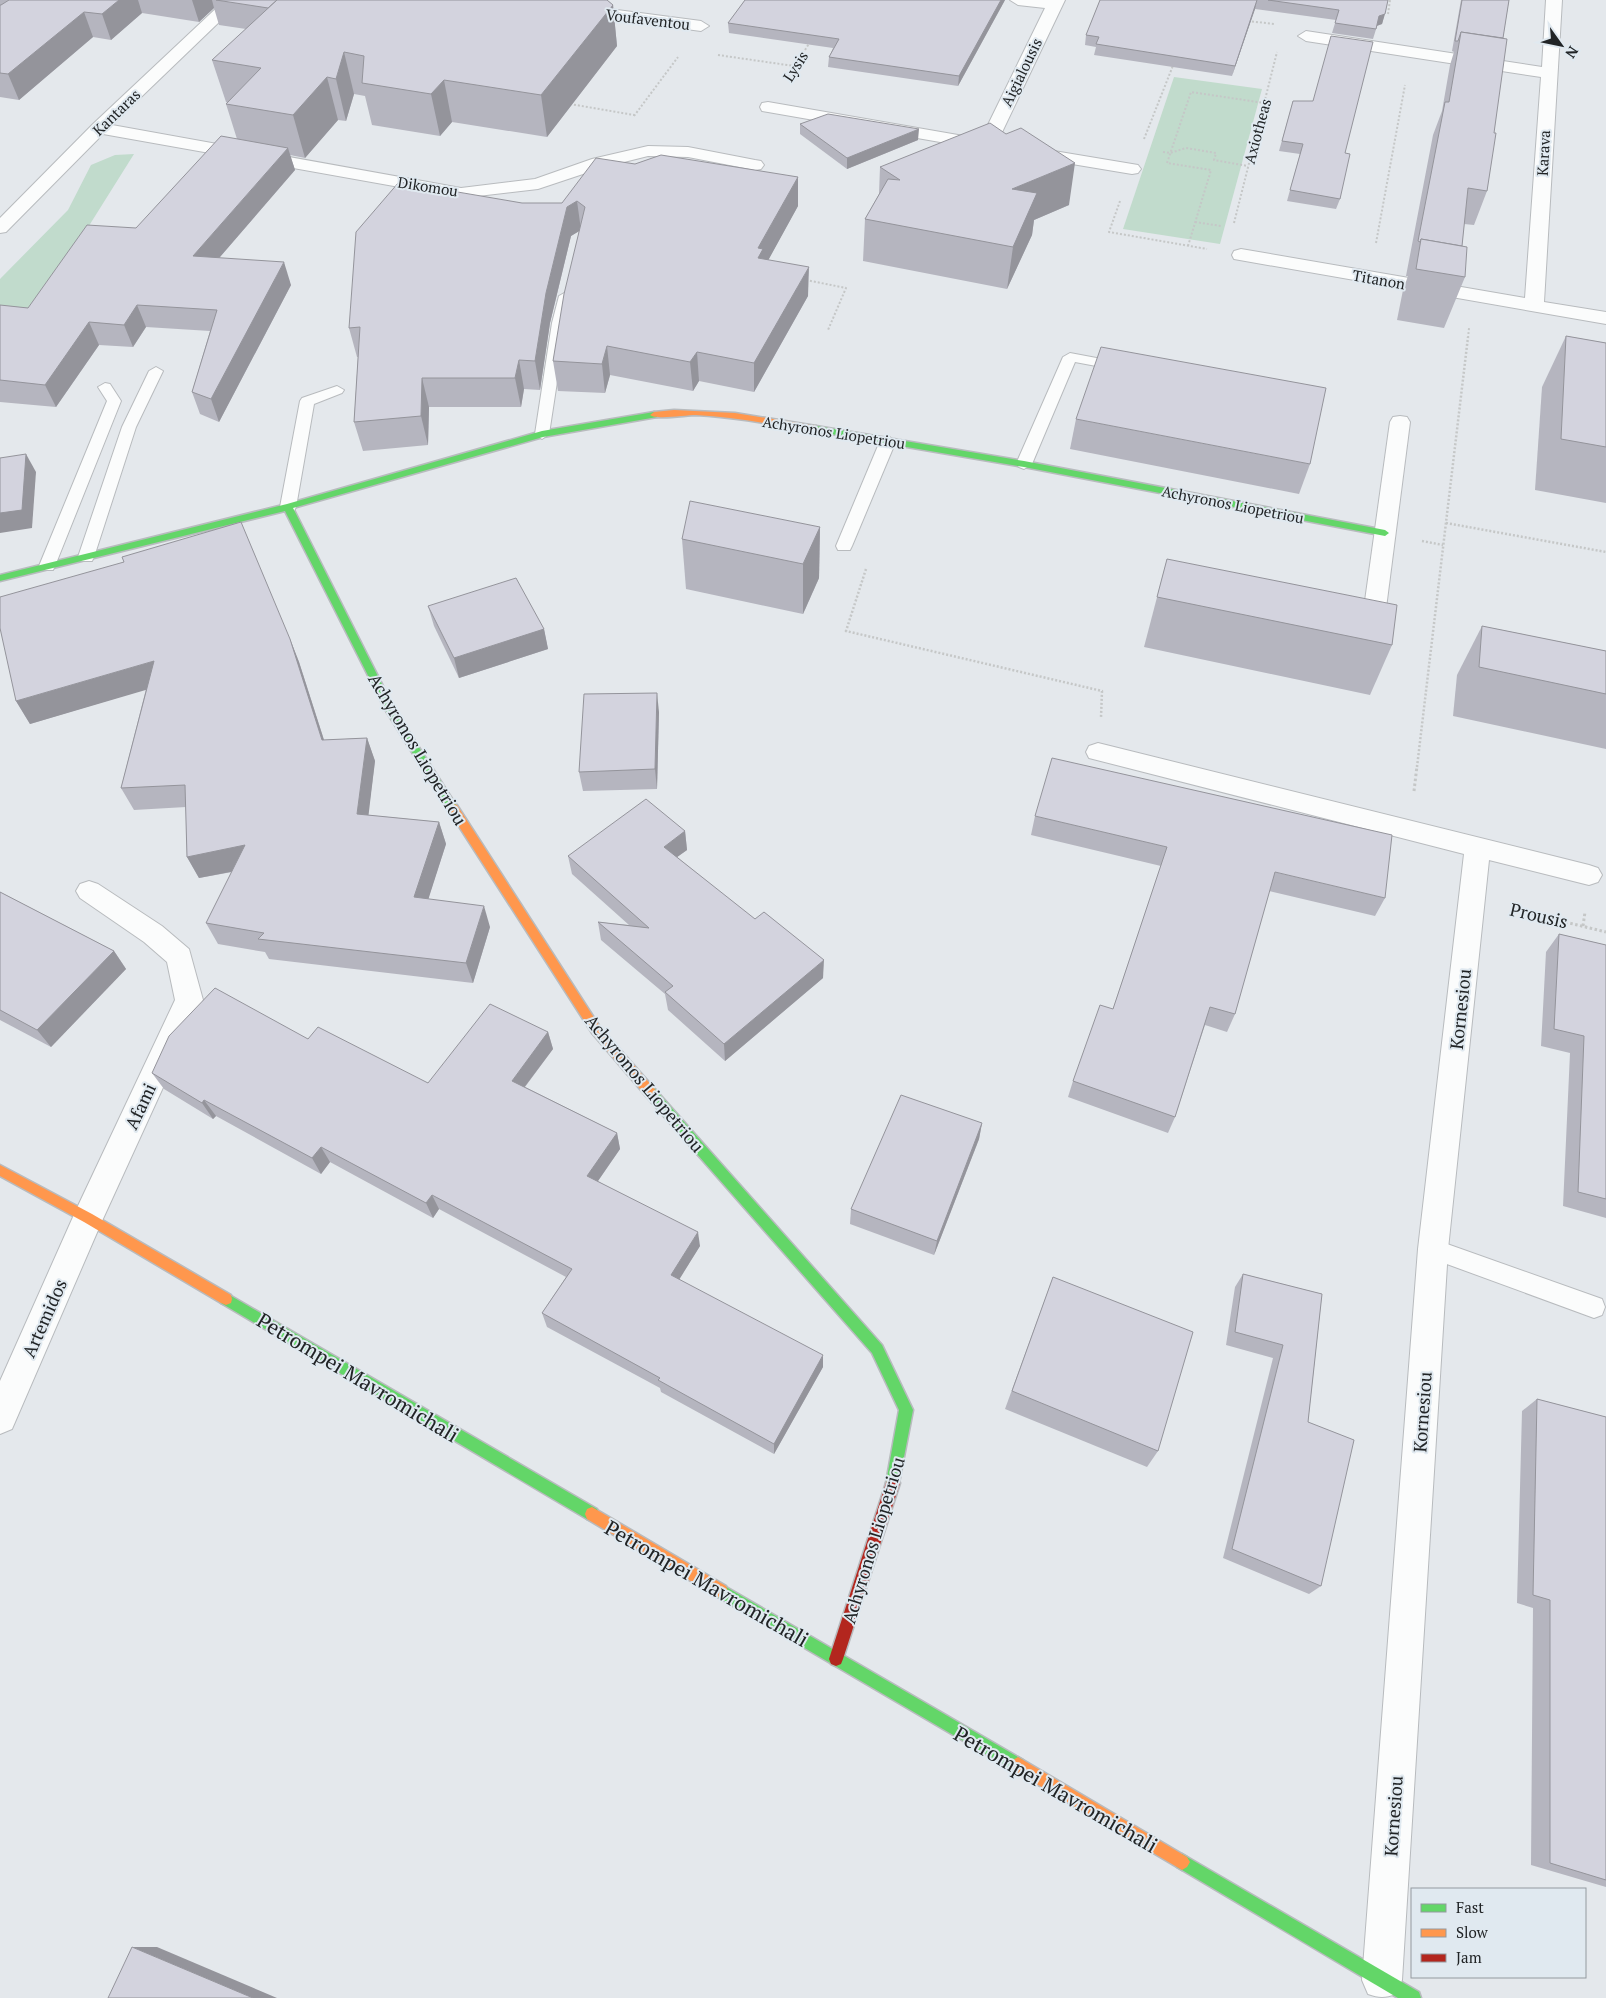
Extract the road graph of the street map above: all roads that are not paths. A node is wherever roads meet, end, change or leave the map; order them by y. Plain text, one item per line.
1 (234, 0) edge
2 (506, 0) edge
3 (1018, 0) edge
4 (1554, 0) edge
5 (1055, 3) edge
6 (591, 6) edge
7 (701, 26) road end
8 (1306, 36) road end
9 (1548, 73) junction
10 (768, 107) road end
11 (99, 128) junction
12 (986, 145) junction
13 (755, 165) dead end
14 (1132, 169) dead end
15 (0, 228) edge
16 (1241, 255) dead end
17 (568, 284) edge
18 (1534, 306) junction
19 (1606, 318) edge
20 (156, 370) dead end
21 (1138, 370) edge
22 (105, 387) dead end
23 (337, 390) dead end
24 (1400, 422) dead end
25 (542, 434) junction
26 (888, 441) junction
27 (1024, 464) junction
28 (288, 507) junction
29 (1385, 533) junction
30 (844, 546) road end
31 (86, 556) junction
32 (48, 566) junction
33 (0, 578) edge
34 (1375, 608) edge
35 (1098, 752) road end
36 (1478, 846) junction
37 (1589, 874) dead end
38 (89, 891) dead end
39 (0, 1170) edge
40 (88, 1218) junction
41 (1433, 1249) junction
42 (1594, 1307) dead end
43 (0, 1418) edge
44 (836, 1659) junction
45 (1382, 1980) junction
46 (1413, 1998) edge

1 - 11 street, Kantaras
2 - 6 street, Voufaventou
3 - 5 street
4 - 9 street, Karava
5 - 12 street, Aigialousis
6 - 7 street, Voufaventou
8 - 9 street
9 - 18 street, Karava
10 - 12 street
11 - 13 street, Dikomou
11 - 15 street, Kantaras
12 - 14 street
16 - 18 street, Titanon
17 - 25 lane
18 - 19 street, Titanon
20 - 31 lane
21 - 27 lane
22 - 32 lane
23 - 28 lane
24 - 29 street
25 - 26 street, Achyronos Liopetriou
25 - 28 street, Achyronos Liopetriou
26 - 27 street, Achyronos Liopetriou
26 - 30 lane
27 - 29 street, Achyronos Liopetriou
28 - 31 street, Achyronos Liopetriou
28 - 44 street, Achyronos Liopetriou
29 - 34 street
31 - 32 street, Achyronos Liopetriou
32 - 33 street, Achyronos Liopetriou
35 - 36 street
36 - 37 street
36 - 41 street, Kornesiou
38 - 40 street, Afami
39 - 40 street, Petrompei Mavromichali
40 - 43 street, Artemidos
40 - 44 street, Petrompei Mavromichali
41 - 42 lane
41 - 45 street, Kornesiou
44 - 45 street, Petrompei Mavromichali
45 - 46 street, Petrompei Mavromichali

